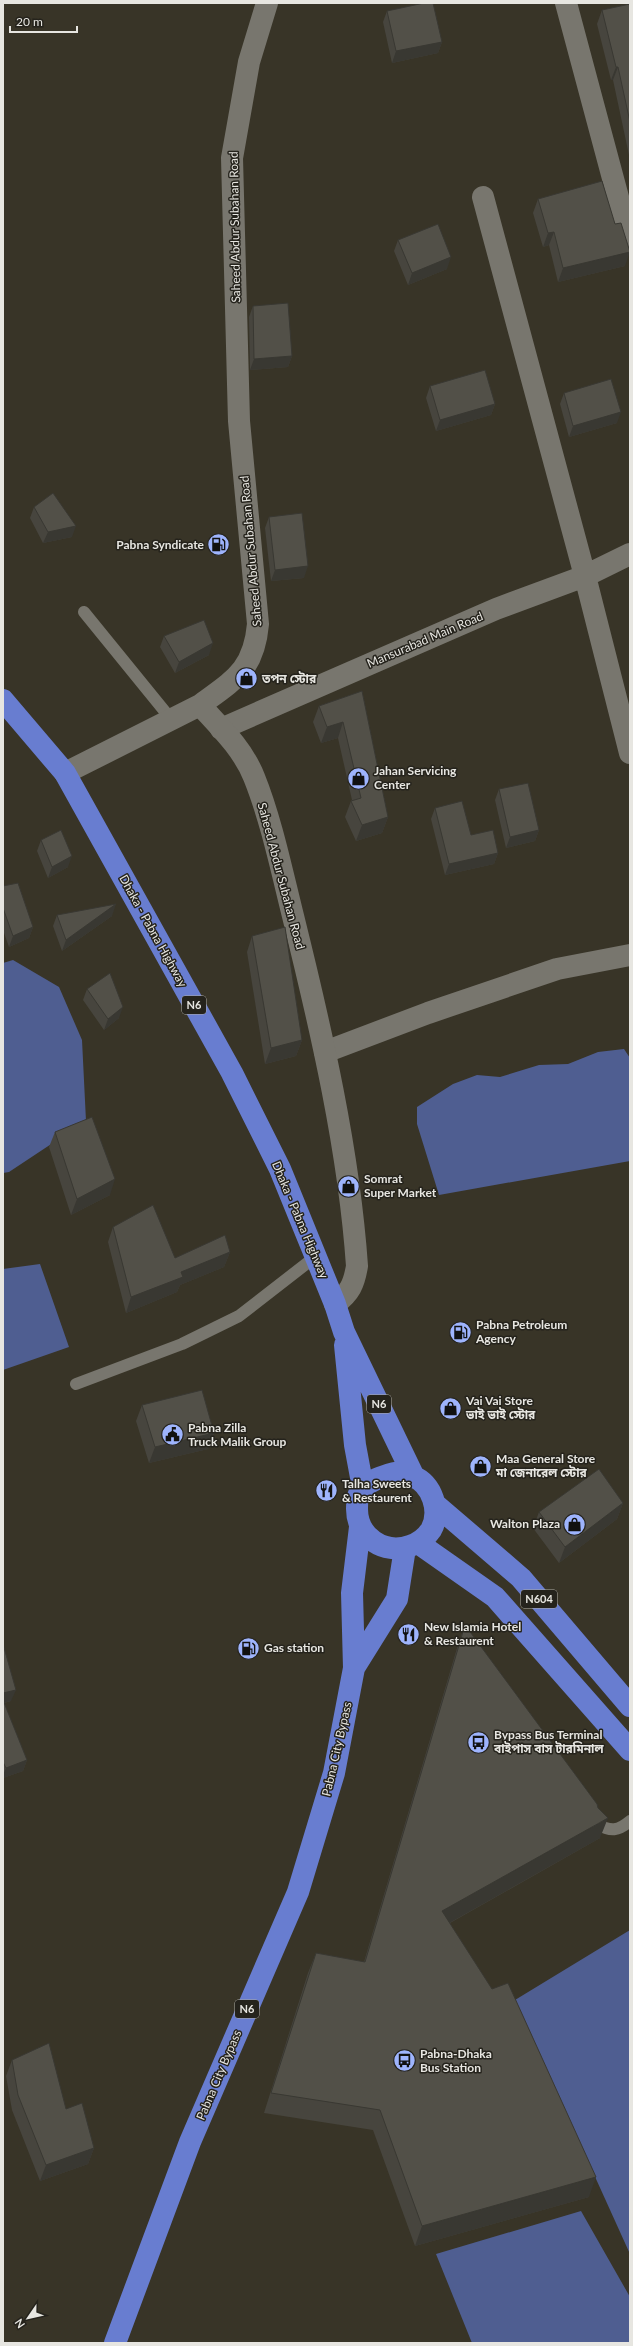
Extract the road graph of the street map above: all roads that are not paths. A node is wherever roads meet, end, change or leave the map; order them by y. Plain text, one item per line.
1 (266, 3) edge
2 (566, 3) edge
3 (483, 197) dead end
4 (630, 242) edge
5 (630, 554) edge
6 (585, 576) junction
7 (84, 612) dead end
8 (3, 700) edge
9 (200, 705) junction
10 (171, 719) junction
11 (221, 728) junction
12 (630, 753) edge
13 (65, 773) junction
14 (630, 955) edge
15 (325, 1052) junction
16 (315, 1257) junction
17 (335, 1304) junction
18 (344, 1332) junction
19 (76, 1384) dead end
20 (414, 1477) junction
21 (362, 1488) junction
22 (436, 1505) junction
23 (360, 1527) junction
24 (412, 1546) junction
25 (521, 1578) junction
26 (495, 1597) junction
27 (354, 1668) junction
28 (630, 1706) edge
29 (630, 1750) edge
30 (630, 1821) edge
31 (597, 1824) edge
32 (115, 2343) edge

1 - 9 street, Saheed Abdur Subahan Road
2 - 4 street
3 - 6 street
5 - 6 street, Mansurabad Main Road
6 - 11 street, Mansurabad Main Road
6 - 12 street
7 - 10 lane
8 - 13 highway, Dhaka - Pabna Highway / N6
9 - 10 street
9 - 11 street, Saheed Abdur Subahan Road
10 - 13 street
11 - 15 street, Saheed Abdur Subahan Road
13 - 16 highway, Dhaka - Pabna Highway / N6
14 - 15 street
15 - 17 street, Saheed Abdur Subahan Road
16 - 17 highway, Dhaka - Pabna Highway / N6
16 - 19 lane
17 - 18 highway, Dhaka - Pabna Highway / N6
18 - 20 highway, Dhaka - Pabna Highway / N6
18 - 21 highway, Dhaka - Pabna Highway
20 - 21 highway, N604
20 - 22 highway, N604
21 - 23 highway
22 - 24 highway
22 - 25 highway, N604
23 - 24 highway
23 - 27 highway, Pabna City Bypass
24 - 26 highway, N604
24 - 27 highway, Pabna City Bypass
25 - 26 highway
25 - 28 highway, N604
26 - 29 highway, N604
27 - 32 highway, Pabna City Bypass / N6
30 - 31 lane

